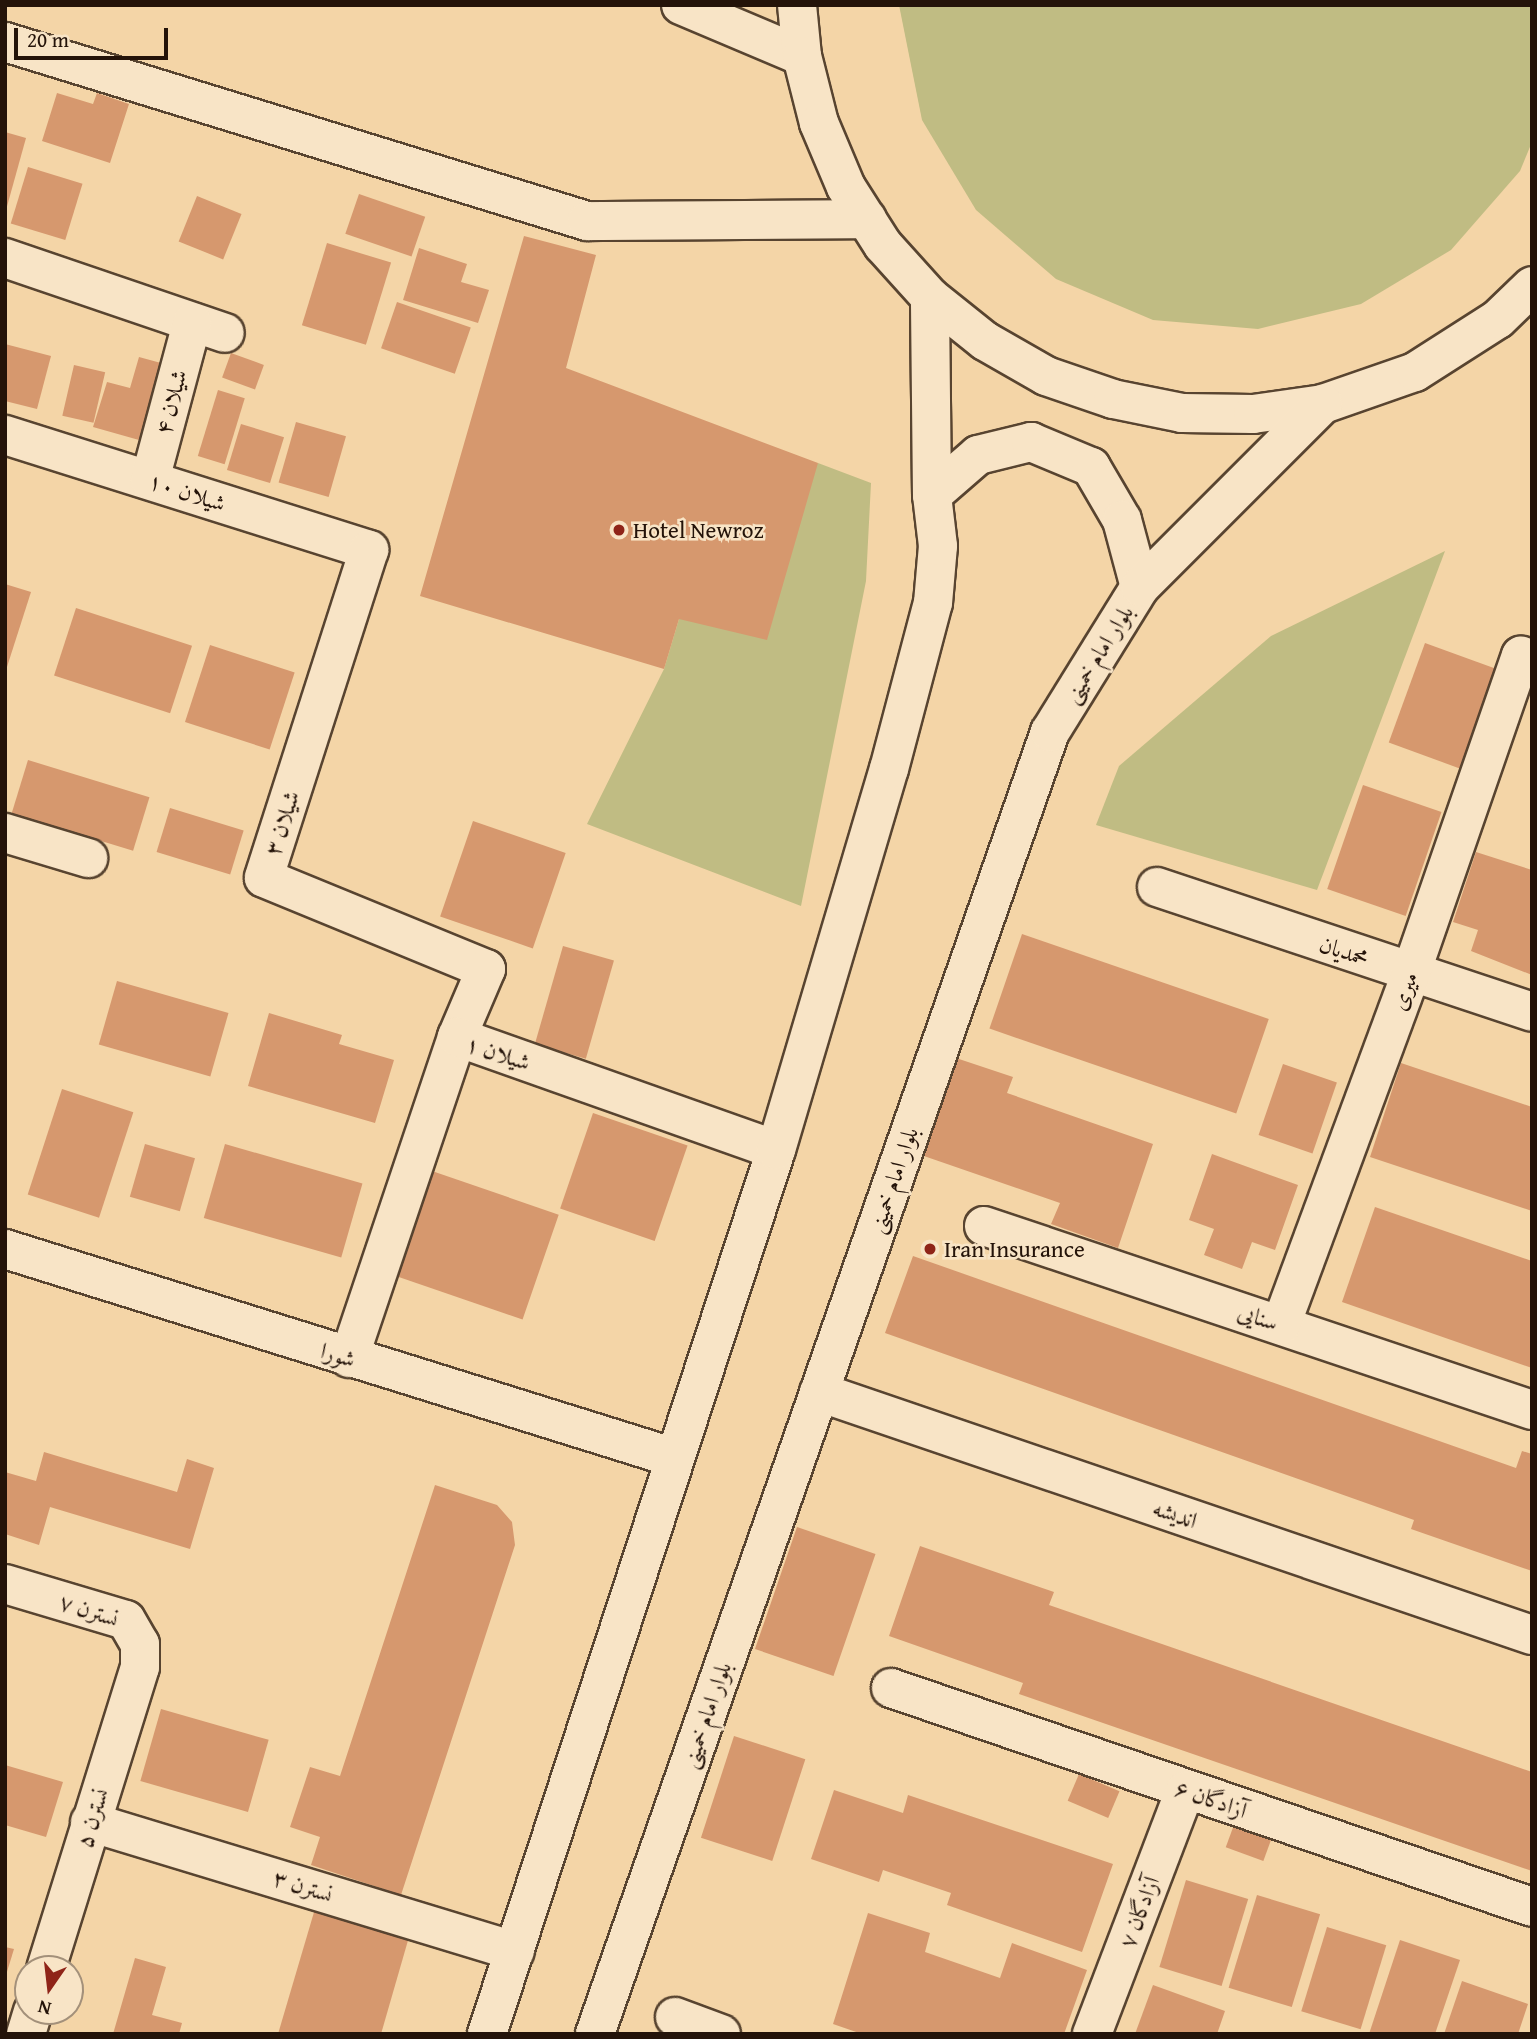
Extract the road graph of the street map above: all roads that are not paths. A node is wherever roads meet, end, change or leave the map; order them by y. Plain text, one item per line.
1 (681, 5) edge
2 (797, 5) edge
3 (5, 42) edge
4 (802, 56) junction
5 (867, 219) junction
6 (5, 258) edge
7 (1532, 286) edge
8 (930, 296) junction
9 (1515, 319) edge
10 (1323, 404) junction
11 (5, 435) edge
12 (150, 480) junction
13 (932, 495) junction
14 (369, 550) joint
15 (1140, 587) junction
16 (1527, 658) edge
17 (5, 833) edge
18 (88, 858) dead end
19 (1157, 887) dead end
20 (1411, 974) junction
21 (1532, 1012) edge
22 (457, 1037) junction
23 (776, 1150) junction
24 (984, 1226) dead end
25 (5, 1249) edge
26 (1281, 1325) junction
27 (349, 1358) junction
28 (819, 1392) junction
29 (1532, 1410) edge
30 (673, 1457) junction
31 (5, 1584) edge
32 (1532, 1635) edge
33 (140, 1667) joint
34 (891, 1688) dead end
35 (1185, 1791) junction
36 (90, 1822) junction
37 (1532, 1908) edge
38 (516, 1951) junction
39 (50, 1955) edge
40 (675, 2017) dead end
41 (487, 2034) edge
42 (595, 2034) edge
43 (721, 2034) edge
44 (1092, 2034) edge

1 - 4 street
2 - 4 street
3 - 5 street
4 - 5 street
5 - 8 street
6 - 12 street, شیلان ۴
7 - 9 street
8 - 10 street
8 - 13 street
9 - 10 street
10 - 15 street, بلوار امام خمینی
11 - 12 street, شیلان ۱۰
12 - 14 street, شیلان ۱۰
13 - 15 street
13 - 23 street
14 - 22 street, شیلان ۳
15 - 28 street, بلوار امام خمینی
16 - 20 street, میری
17 - 18 street
19 - 20 street, محمدیان
20 - 21 street, محمدیان
20 - 26 street, میری
22 - 23 street, شیلان ۱
22 - 27 street, شیلان ۱
23 - 30 street
24 - 26 street, سنایی
25 - 27 street, شورا
26 - 29 street, سنایی
27 - 30 street, شورا
28 - 32 street, اندیشه
28 - 42 street, بلوار امام خمینی
30 - 38 street
31 - 33 street, نسترن ۷
33 - 36 street, نسترن ۵
34 - 35 street, آزادگان ۶
35 - 37 street, آزادگان ۶
35 - 44 street, آزادگان ۷
36 - 38 street, نسترن ۳
36 - 39 street, نسترن ۵
38 - 41 street
40 - 43 street

